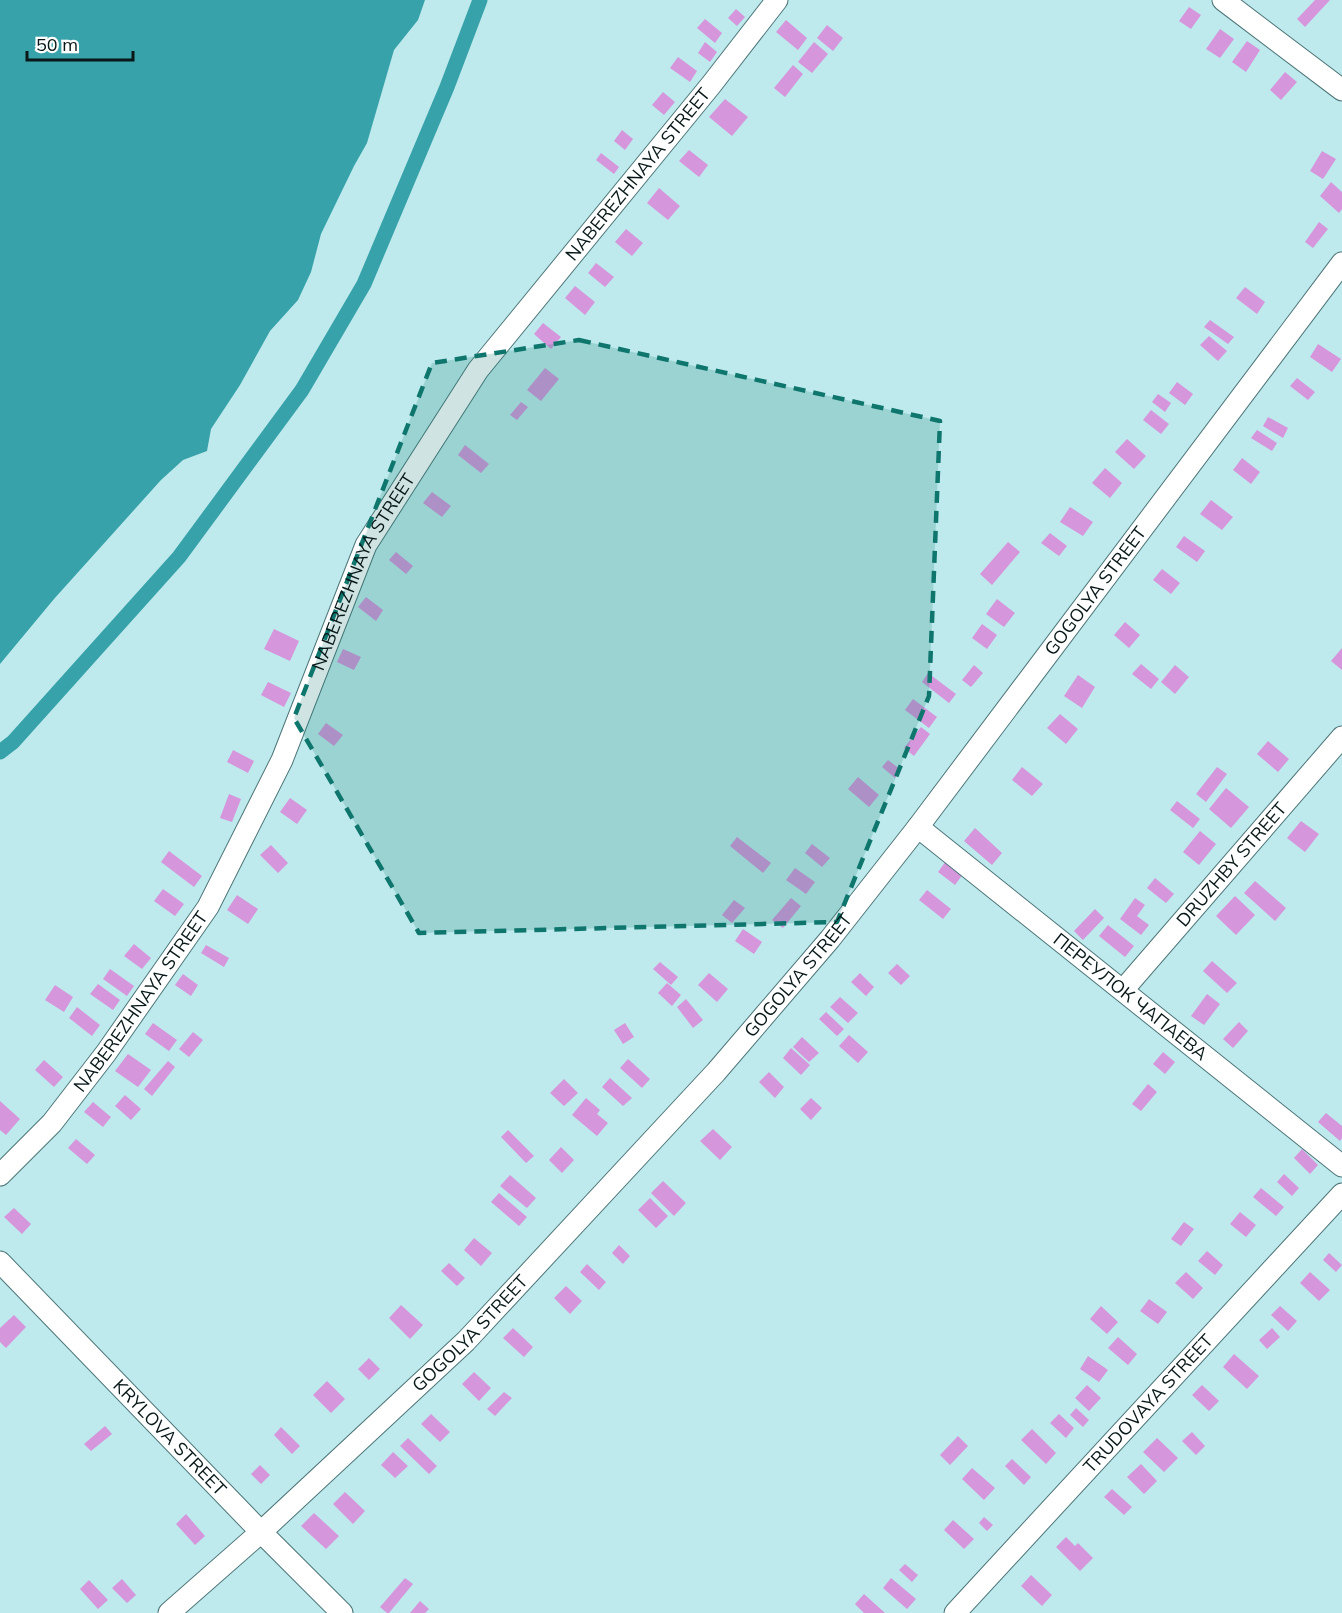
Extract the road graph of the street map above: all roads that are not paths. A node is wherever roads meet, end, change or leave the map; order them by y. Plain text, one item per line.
1 (777, 0) edge
2 (1223, 0) edge
3 (1342, 90) edge
4 (1342, 263) edge
5 (1342, 737) edge
6 (918, 827) junction
7 (1123, 990) junction
8 (1342, 1166) edge
9 (0, 1175) edge
10 (1342, 1194) edge
11 (0, 1262) edge
12 (261, 1532) junction
13 (169, 1613) edge
14 (342, 1613) edge
15 (955, 1613) edge

1 - 9 street, NABEREZHNAYA STREET
2 - 3 street
4 - 6 street, GOGOLYA STREET
5 - 7 street, DRUZHBY STREET
6 - 7 street, ПЕРЕУЛОК ЧАПАЕВА
6 - 12 street, GOGOLYA STREET
7 - 8 street, ПЕРЕУЛОК ЧАПАЕВА
10 - 15 street, TRUDOVAYA STREET
11 - 12 street, KRYLOVA STREET
12 - 13 street, GOGOLYA STREET
12 - 14 street, KRYLOVA STREET

